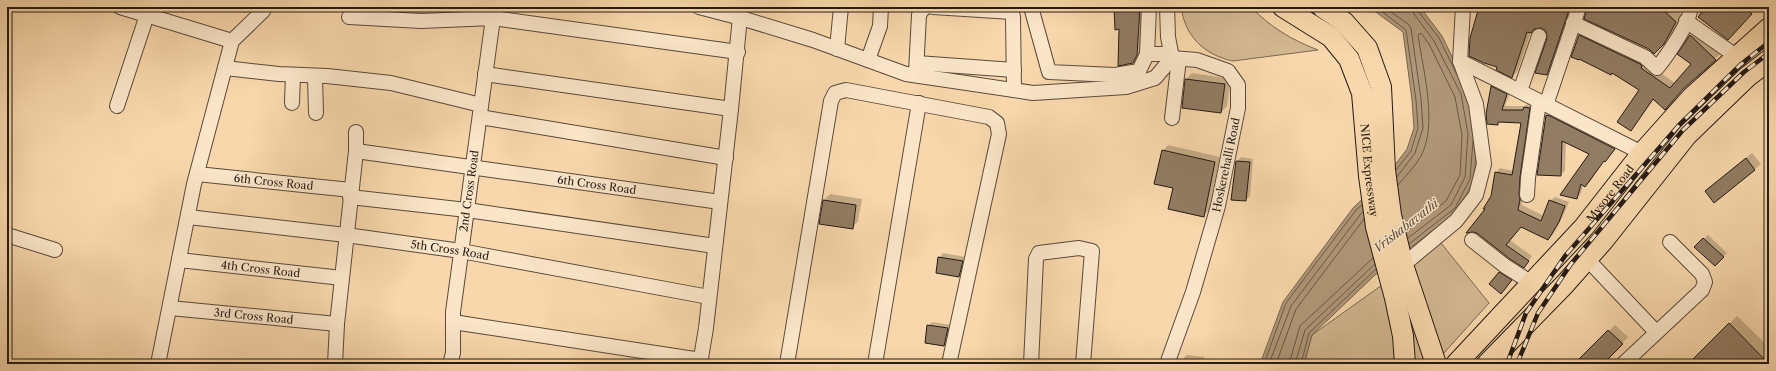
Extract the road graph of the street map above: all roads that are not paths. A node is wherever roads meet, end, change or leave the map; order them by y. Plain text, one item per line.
1 (120, 7) edge
2 (265, 7) edge
3 (699, 7) edge
4 (841, 7) edge
5 (881, 7) edge
6 (926, 7) edge
7 (933, 7) edge
8 (1031, 7) edge
9 (1149, 7) edge
10 (1167, 7) edge
11 (1283, 7) edge
12 (1322, 7) edge
13 (1463, 7) edge
14 (1579, 7) edge
15 (1690, 7) edge
16 (741, 12) edge
17 (493, 13) edge
18 (147, 15) junction
19 (349, 17) dead end
20 (1686, 21) junction
21 (1573, 22) junction
22 (1767, 34) edge
23 (1539, 36) dead end
24 (232, 41) junction
25 (837, 49) junction
26 (738, 52) junction
27 (1147, 54) junction
28 (1736, 56) junction
29 (1174, 57) junction
30 (868, 60) junction
31 (1769, 60) edge
32 (1460, 61) junction
33 (225, 68) junction
34 (916, 69) junction
35 (1014, 70) junction
36 (485, 74) junction
37 (293, 75) junction
38 (315, 76) junction
39 (1014, 90) junction
40 (1520, 91) junction
41 (292, 103) dead end
42 (919, 103) junction
43 (1542, 103) junction
44 (117, 106) dead end
45 (731, 109) junction
46 (480, 111) junction
47 (316, 113) dead end
48 (1172, 118) dead end
49 (356, 132) dead end
50 (356, 151) junction
51 (1642, 153) junction
52 (726, 158) junction
53 (473, 168) junction
54 (1377, 173) junction
55 (197, 174) junction
56 (351, 194) junction
57 (1527, 195) dead end
58 (720, 202) junction
59 (467, 210) junction
60 (188, 217) junction
61 (7, 235) edge
62 (346, 235) junction
63 (1472, 240) dead end
64 (1670, 242) dead end
65 (715, 246) junction
66 (56, 250) dead end
67 (461, 251) junction
68 (179, 260) junction
69 (1589, 261) junction
70 (1397, 262) junction
71 (342, 278) junction
72 (1532, 283) junction
73 (709, 297) junction
74 (170, 308) junction
75 (453, 322) junction
76 (337, 324) junction
77 (1656, 332) junction
78 (700, 362) edge
79 (158, 364) edge
80 (335, 364) edge
81 (450, 364) edge
82 (787, 364) edge
83 (875, 364) edge
84 (949, 364) edge
85 (1031, 364) edge
86 (1083, 364) edge
87 (1167, 364) edge
88 (1405, 364) edge
89 (1436, 364) edge
90 (1456, 364) edge
91 (1486, 364) edge
92 (1623, 364) edge

1 - 18 street
2 - 24 street
3 - 16 street
4 - 25 street
5 - 30 street
6 - 34 street
7 - 35 street
8 - 27 street
9 - 27 street
10 - 29 street
11 - 54 highway, NICE Expressway
12 - 54 highway, NICE Expressway
13 - 32 street
14 - 21 street
15 - 20 street
16 - 25 street
16 - 26 street
17 - 19 street
17 - 26 street
17 - 36 street, 2nd Cross Road
18 - 24 street
18 - 44 street
20 - 21 street
20 - 28 street
21 - 43 street
22 - 28 highway, Mysore Road
23 - 40 street
24 - 33 street
25 - 30 street
26 - 45 street
27 - 29 street, Hoskerehalli Road
28 - 51 highway, Mysore Road
29 - 39 street
29 - 48 street
29 - 87 street, Hoskerehalli Road
30 - 34 street
31 - 69 highway
32 - 40 street
32 - 70 street
33 - 37 street
33 - 55 street
34 - 35 street
34 - 39 street
35 - 39 street
36 - 45 street
36 - 46 street, 2nd Cross Road
37 - 38 street
37 - 41 street
38 - 46 street
38 - 47 street
40 - 43 street
42 - 82 street
42 - 83 street
42 - 84 street
43 - 51 street
43 - 57 street
45 - 52 street
46 - 52 street
46 - 53 street, 2nd Cross Road
49 - 50 street
50 - 53 street, 6th Cross Road
50 - 56 street
51 - 72 highway, Mysore Road
52 - 58 street
53 - 58 street, 6th Cross Road
53 - 59 street, 2nd Cross Road
54 - 70 highway, NICE Expressway
55 - 56 street, 6th Cross Road
55 - 60 street
56 - 59 street, 6th Cross Road
56 - 62 street
58 - 65 street
59 - 65 street, 6th Cross Road
59 - 67 street, 2nd Cross Road
60 - 62 street, 5th Cross Road
60 - 68 street
61 - 66 street
62 - 67 street, 5th Cross Road
62 - 71 street
63 - 72 street
64 - 77 street
65 - 73 street
67 - 73 street, 5th Cross Road
67 - 75 street, 2nd Cross Road
68 - 71 street, 4th Cross Road
68 - 74 street
69 - 77 street
69 - 91 highway
70 - 88 highway, NICE Expressway
70 - 89 highway, NICE Expressway
71 - 76 street
72 - 90 highway, Mysore Road
73 - 78 street
74 - 76 street, 3rd Cross Road
74 - 79 street
75 - 78 street
75 - 81 street, 2nd Cross Road
76 - 80 street
77 - 92 street
85 - 86 street

